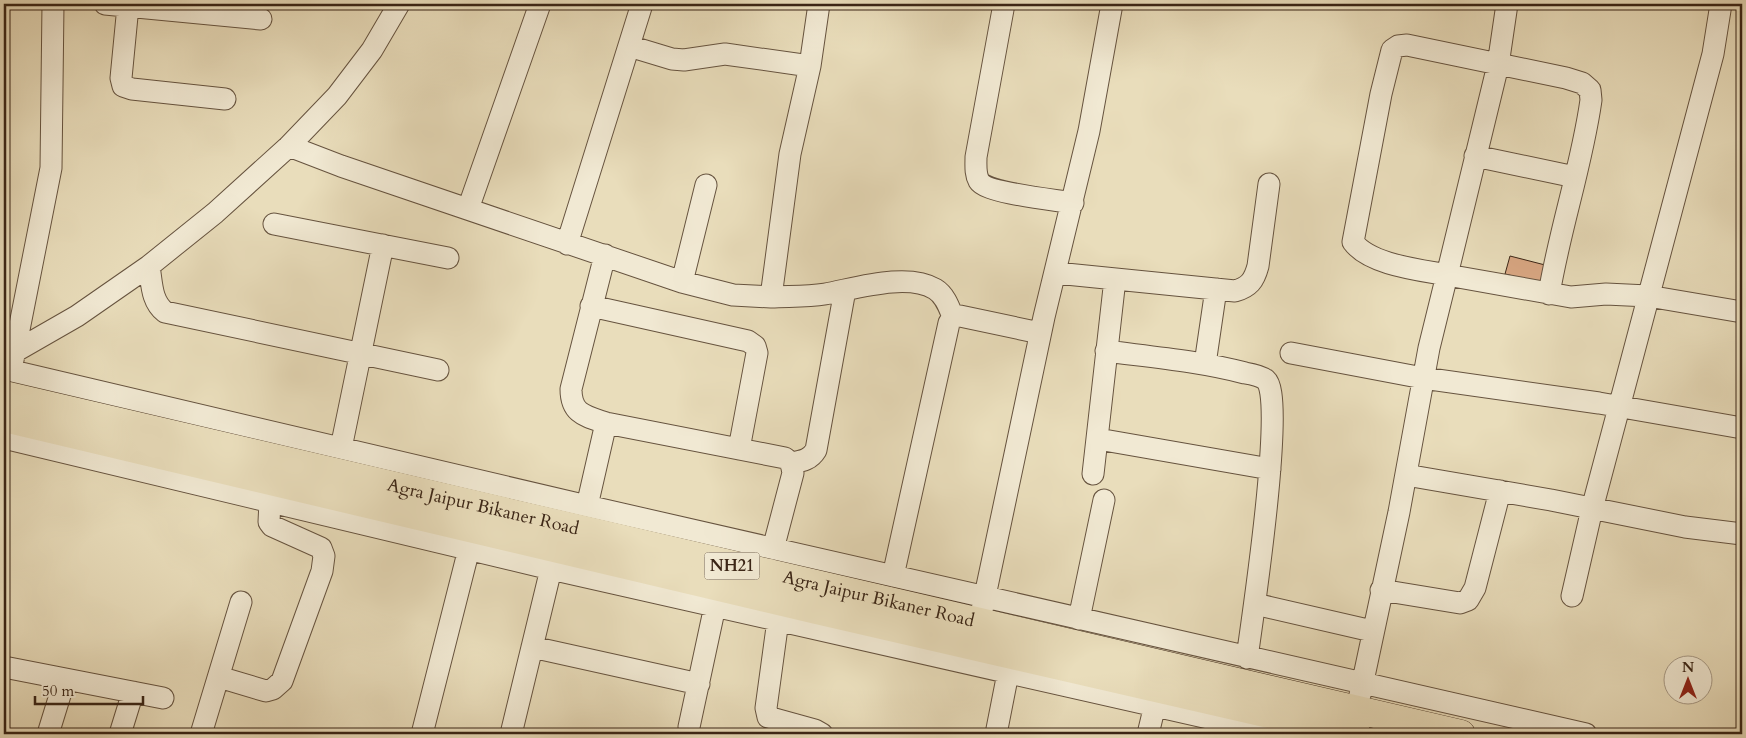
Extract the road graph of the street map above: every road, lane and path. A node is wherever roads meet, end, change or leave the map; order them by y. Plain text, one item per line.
1 (53, 4) edge
2 (105, 4) edge
3 (399, 4) edge
4 (540, 4) edge
5 (642, 4) edge
6 (820, 4) edge
7 (1004, 4) edge
8 (1112, 4) edge
9 (1507, 4) edge
10 (1721, 4) edge
11 (128, 6) junction
12 (260, 19) dead end
13 (628, 46) junction
14 (1498, 65) junction
15 (810, 66) junction
16 (225, 99) dead end
17 (289, 146) junction
18 (1475, 156) junction
19 (1575, 177) junction
20 (1269, 184) dead end
21 (706, 185) dead end
22 (1073, 203) junction
23 (468, 209) junction
24 (274, 224) dead end
25 (567, 244) junction
26 (383, 245) junction
27 (605, 255) junction
28 (448, 258) dead end
29 (150, 266) junction
30 (1056, 272) junction
31 (1448, 275) junction
32 (1115, 279) junction
33 (682, 282) junction
34 (1216, 289) junction
35 (845, 290) junction
36 (1549, 294) junction
37 (1648, 296) junction
38 (770, 297) junction
39 (591, 306) junction
40 (1742, 310) edge
41 (953, 317) junction
42 (1040, 333) junction
43 (1106, 352) junction
44 (1291, 353) dead end
45 (360, 355) junction
46 (1205, 364) junction
47 (438, 370) dead end
48 (7, 375) edge
49 (1423, 378) junction
50 (1620, 406) junction
51 (4, 418) edge
52 (606, 423) junction
53 (1742, 428) edge
54 (4, 438) edge
55 (1098, 440) junction
56 (341, 448) junction
57 (738, 449) junction
58 (791, 463) junction
59 (1270, 469) junction
60 (1093, 474) dead end
61 (1406, 475) junction
62 (1500, 491) junction
63 (270, 500) junction
64 (1104, 500) dead end
65 (587, 506) junction
66 (1592, 509) junction
67 (1742, 534) edge
68 (472, 539) junction
69 (773, 549) junction
70 (551, 569) junction
71 (893, 576) junction
72 (1381, 590) junction
73 (1572, 596) dead end
74 (241, 602) dead end
75 (1254, 604) junction
76 (715, 606) junction
77 (982, 610) junction
78 (1079, 619) junction
79 (778, 620) junction
80 (1372, 631) junction
81 (532, 647) junction
82 (1247, 658) junction
83 (4, 667) edge
84 (1008, 673) junction
85 (218, 677) junction
86 (65, 679) junction
87 (1363, 682) junction
88 (699, 684) junction
89 (133, 692) junction
90 (163, 698) dead end
91 (1155, 705) junction
92 (1357, 722) edge
93 (689, 727) dead end
94 (1244, 731) edge
95 (48, 734) edge
96 (120, 734) edge
97 (201, 734) edge
98 (422, 734) edge
99 (511, 734) edge
100 (822, 734) edge
101 (996, 734) edge
102 (1148, 734) edge
103 (1274, 734) edge
104 (1461, 734) edge
105 (1586, 734) edge

1 - 48 street
2 - 11 street
3 - 17 street
4 - 23 street
5 - 13 street
6 - 15 street
7 - 22 street
8 - 22 street
9 - 14 street
10 - 37 street
11 - 12 street
11 - 16 street
13 - 15 street
13 - 25 street
14 - 18 street
14 - 19 street
14 - 31 street
15 - 38 street
17 - 23 street
17 - 29 street
18 - 19 street
18 - 31 street
19 - 36 street
20 - 34 street
21 - 33 street
22 - 30 street
23 - 25 street
24 - 26 street
25 - 27 street
26 - 28 street
26 - 45 street
27 - 33 street
27 - 39 street
29 - 45 street
29 - 48 street
30 - 32 street
30 - 42 street
31 - 36 street
31 - 49 street
32 - 34 street
32 - 43 street
33 - 38 street
34 - 46 street
35 - 38 street
35 - 41 street
35 - 58 street
36 - 37 street
37 - 40 street
37 - 50 street
39 - 52 street
39 - 57 street
41 - 42 street
41 - 71 street
42 - 77 street
43 - 46 street
43 - 55 street
44 - 49 street
45 - 47 street
45 - 56 street
46 - 59 street
48 - 56 street
48 - 77 highway, Agra Jaipur Bikaner Road / NH21
49 - 50 street
49 - 61 street
50 - 53 street
50 - 66 street
51 - 68 highway, Agra Jaipur Bikaner Road / NH21
52 - 57 street
52 - 65 street
54 - 63 street
55 - 59 street
55 - 60 street
56 - 65 street
57 - 58 street
58 - 69 street
59 - 75 street
61 - 62 street
61 - 72 street
62 - 66 street
62 - 72 street
63 - 68 street
63 - 85 street
64 - 78 street
65 - 69 street
66 - 67 street
66 - 73 street
68 - 70 street
68 - 92 highway, Agra Jaipur Bikaner Road / NH21
68 - 98 street
69 - 71 street
70 - 76 street
70 - 81 street
71 - 77 street
72 - 80 street
74 - 85 street
75 - 80 street
75 - 82 street
76 - 79 street
76 - 88 street
77 - 78 street
77 - 92 highway, Agra Jaipur Bikaner Road / NH21
78 - 82 street
79 - 84 street
79 - 100 street
80 - 87 street
81 - 88 street
81 - 99 street
82 - 87 street
83 - 86 street
84 - 91 street
84 - 101 street
85 - 97 street
86 - 89 street
86 - 95 street
87 - 92 street
87 - 105 street
88 - 93 street
89 - 90 street
89 - 96 street
91 - 94 street
91 - 102 street
92 - 104 highway, Agra Jaipur Bikaner Road / NH21
94 - 103 street

